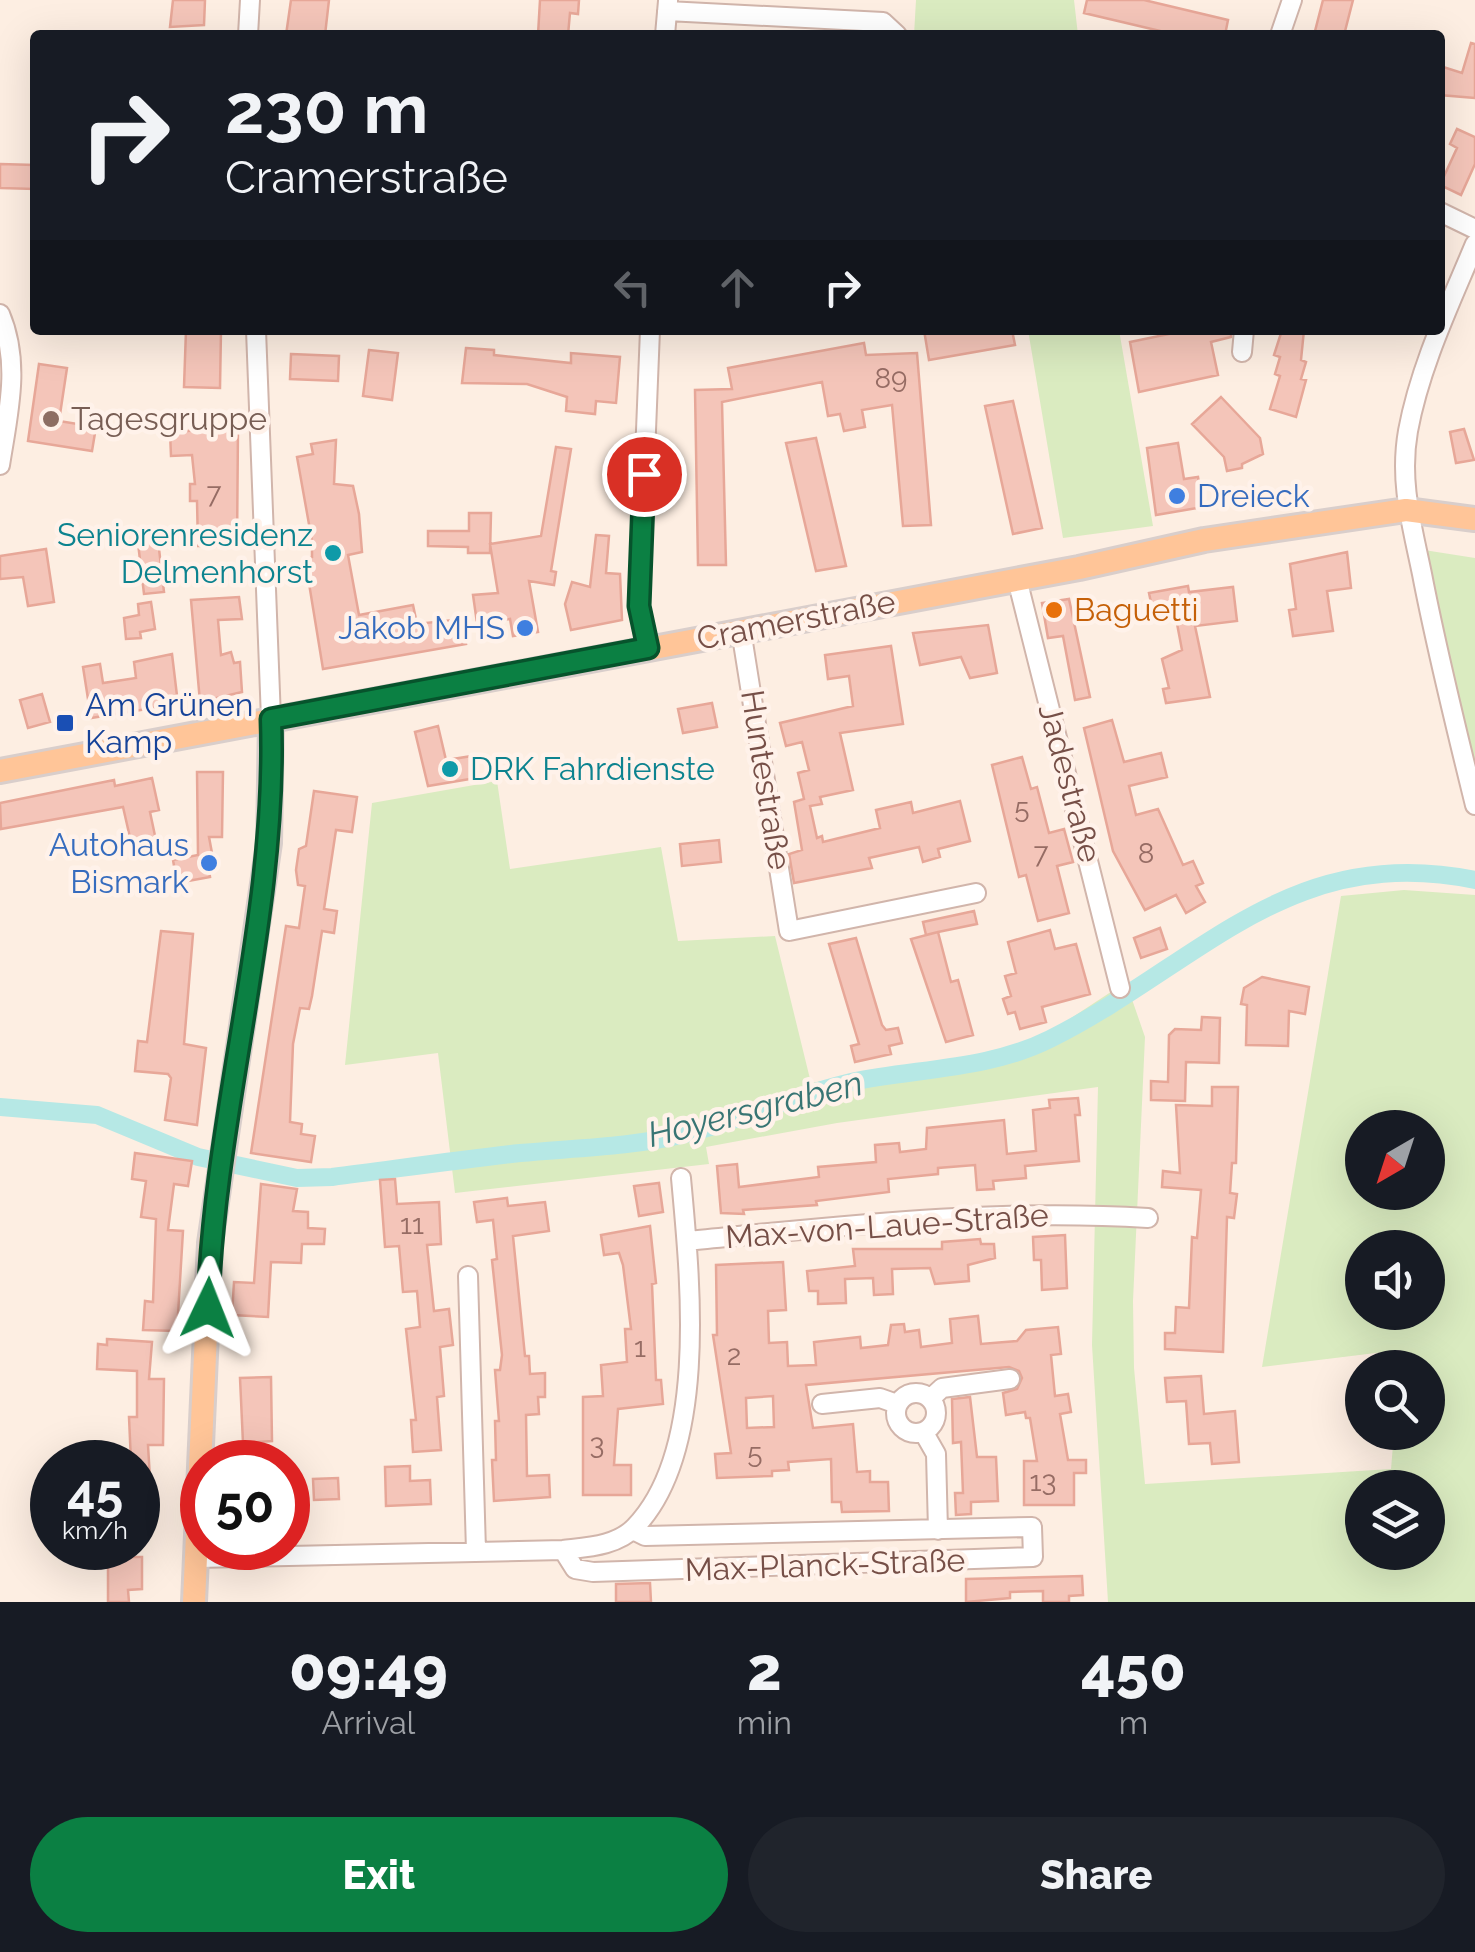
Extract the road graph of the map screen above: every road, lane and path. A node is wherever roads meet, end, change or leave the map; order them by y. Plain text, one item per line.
1 (250, 0) edge
2 (1292, 0) edge
3 (667, 6) edge
4 (248, 30) edge
5 (893, 30) edge
6 (1282, 30) edge
7 (1445, 214) edge
8 (1475, 229) edge
9 (1475, 244) edge
10 (0, 314) edge
11 (1445, 322) edge
12 (256, 335) edge
13 (650, 335) edge
14 (1244, 335) edge
15 (1440, 335) edge
16 (1242, 352) dead end
17 (0, 466) edge
18 (1406, 510) junction
19 (1475, 520) edge
20 (1016, 579) junction
21 (741, 630) junction
22 (648, 648) junction
23 (271, 719) junction
24 (0, 771) edge
25 (1475, 805) edge
26 (976, 893) dead end
27 (1120, 988) dead end
28 (681, 1178) dead end
29 (1148, 1218) dead end
30 (687, 1241) junction
31 (468, 1276) dead end
32 (1010, 1379) dead end
33 (930, 1399) junction
34 (822, 1404) dead end
35 (897, 1404) junction
36 (924, 1433) junction
37 (204, 1440) edge
38 (633, 1530) junction
39 (938, 1530) junction
40 (563, 1550) junction
41 (476, 1551) junction
42 (310, 1555) edge
43 (196, 1570) edge
44 (194, 1602) edge

1 - 4 street
2 - 6 street
3 - 5 street
7 - 8 street
9 - 11 street
10 - 17 street
12 - 23 street
13 - 22 street
14 - 16 street
15 - 18 street
18 - 19 main road, Cramerstraße
18 - 20 main road, Cramerstraße
18 - 25 street
20 - 21 main road, Cramerstraße
20 - 27 street, Jadestraße
21 - 22 main road, Cramerstraße
21 - 26 street, Huntestraße
22 - 23 main road, Cramerstraße
23 - 24 main road, Cramerstraße
23 - 37 main road
28 - 30 street
29 - 30 street, Max-von-Laue-Straße
30 - 38 street
31 - 41 street
32 - 33 street
33 - 35 street
33 - 36 street
34 - 35 street
35 - 36 street
36 - 39 street
38 - 39 street, Max-Planck-Straße
38 - 40 street
39 - 40 street, Max-Planck-Straße
40 - 41 street
41 - 42 street
43 - 44 main road

